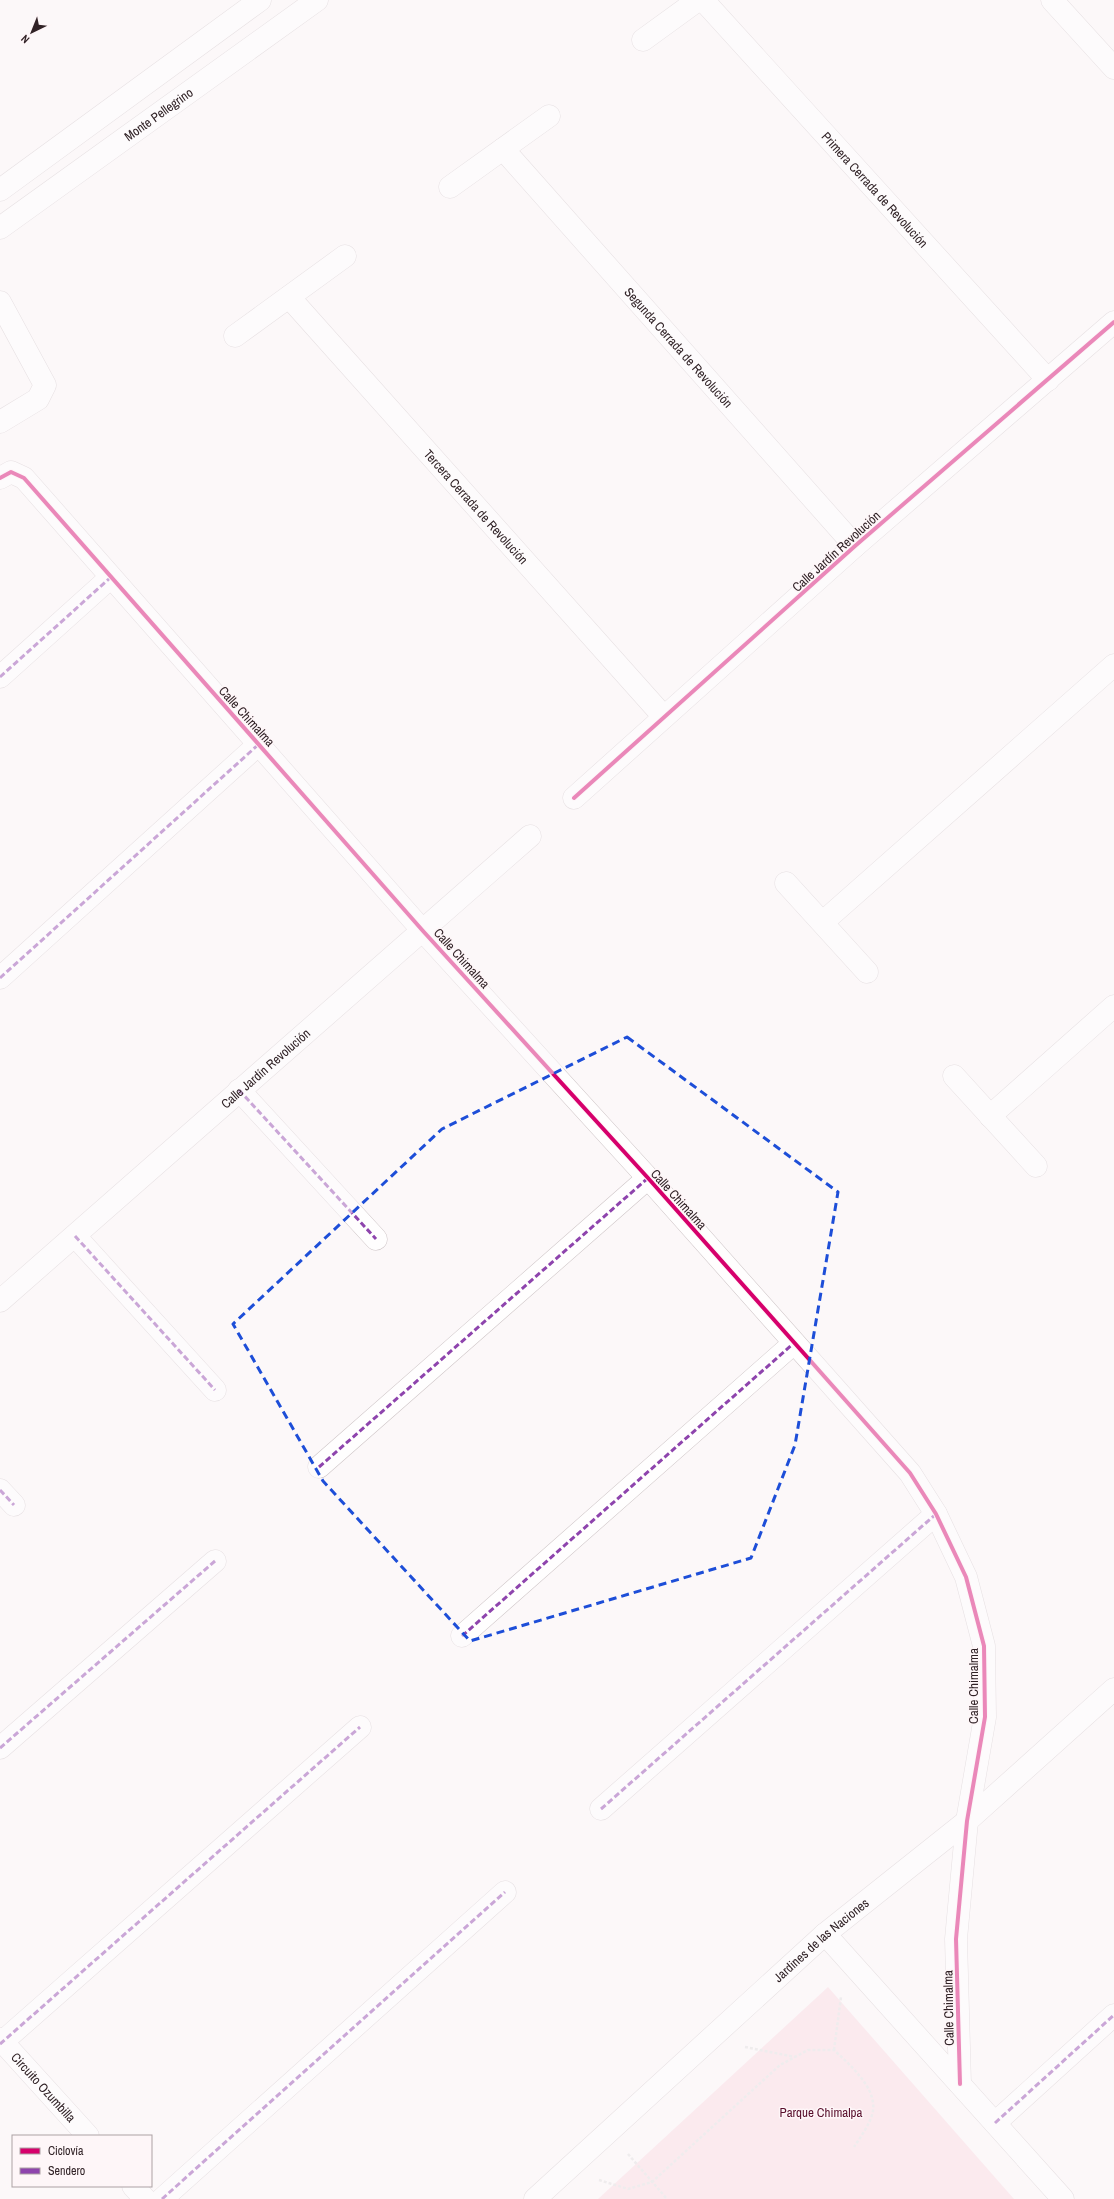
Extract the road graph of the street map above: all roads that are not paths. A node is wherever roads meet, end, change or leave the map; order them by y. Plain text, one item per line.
1 (260, 0) edge
2 (317, 0) edge
3 (698, 0) edge
4 (703, 0) edge
5 (1052, 0) edge
6 (643, 40) dead end
7 (1114, 68) edge
8 (549, 116) dead end
9 (503, 149) junction
10 (450, 187) dead end
11 (0, 190) edge
12 (0, 228) edge
13 (345, 256) dead end
14 (288, 297) junction
15 (0, 302) edge
16 (1114, 322) edge
17 (235, 336) dead end
18 (1048, 380) junction
19 (0, 422) edge
20 (6, 475) edge
21 (855, 546) junction
22 (110, 578) junction
23 (1114, 665) edge
24 (0, 677) edge
25 (664, 717) junction
26 (259, 744) junction
27 (574, 798) dead end
28 (530, 836) dead end
29 (786, 883) dead end
30 (823, 922) junction
31 (423, 931) junction
32 (867, 972) dead end
33 (0, 978) edge
34 (1114, 1006) edge
35 (954, 1076) dead end
36 (239, 1090) junction
37 (990, 1116) junction
38 (1036, 1166) dead end
39 (648, 1178) junction
40 (75, 1236) junction
41 (376, 1239) dead end
42 (0, 1301) edge
43 (794, 1343) junction
44 (215, 1390) dead end
45 (319, 1467) dead end
46 (936, 1514) junction
47 (215, 1561) dead end
48 (462, 1636) dead end
49 (1114, 1689) edge
50 (360, 1727) dead end
51 (0, 1748) edge
52 (601, 1809) dead end
53 (967, 1821) junction
54 (505, 1892) dead end
55 (825, 1934) junction
56 (1114, 2016) edge
57 (1, 2041) edge
58 (960, 2084) junction
59 (995, 2123) junction
60 (87, 2135) edge
61 (134, 2187) edge
62 (145, 2199) edge
63 (162, 2199) edge
64 (535, 2199) edge
65 (1063, 2199) edge

1 - 11 street
2 - 12 street, Monte Pellegrino
3 - 6 street
4 - 18 street, Primera Cerrada de Revolución
5 - 7 street
8 - 9 street
9 - 10 street
9 - 21 street, Segunda Cerrada de Revolución
13 - 14 street
14 - 17 street
14 - 25 street, Tercera Cerrada de Revolución
15 - 19 street
16 - 18 street, Calle Jardín Revolución
18 - 21 street, Calle Jardín Revolución
20 - 22 street, Calle Chimalma
21 - 25 street, Calle Jardín Revolución
22 - 24 street
22 - 26 street, Calle Chimalma
23 - 30 street
25 - 27 street, Calle Jardín Revolución
26 - 31 street, Calle Chimalma
26 - 33 street
28 - 31 street, Calle Jardín Revolución
29 - 30 street
30 - 32 street
31 - 36 street, Calle Jardín Revolución
31 - 39 street, Calle Chimalma
34 - 37 street
35 - 37 street
36 - 40 street, Calle Jardín Revolución
36 - 41 street
37 - 38 street
39 - 43 street, Calle Chimalma
39 - 45 street
40 - 42 street, Calle Jardín Revolución
40 - 44 street
43 - 46 street, Calle Chimalma
43 - 48 street
46 - 52 street
46 - 53 street, Calle Chimalma
47 - 51 street
49 - 53 street, Jardines de las Naciones
50 - 57 street
53 - 55 street, Jardines de las Naciones
53 - 58 street, Calle Chimalma
54 - 63 street
55 - 58 street, Calle Chimalma
55 - 64 street, Jardines de las Naciones
56 - 59 street
57 - 60 street, Circuito Ozumbilla
58 - 59 street, Calle Chimalma
59 - 65 street, Calle Chimalma
61 - 62 street

